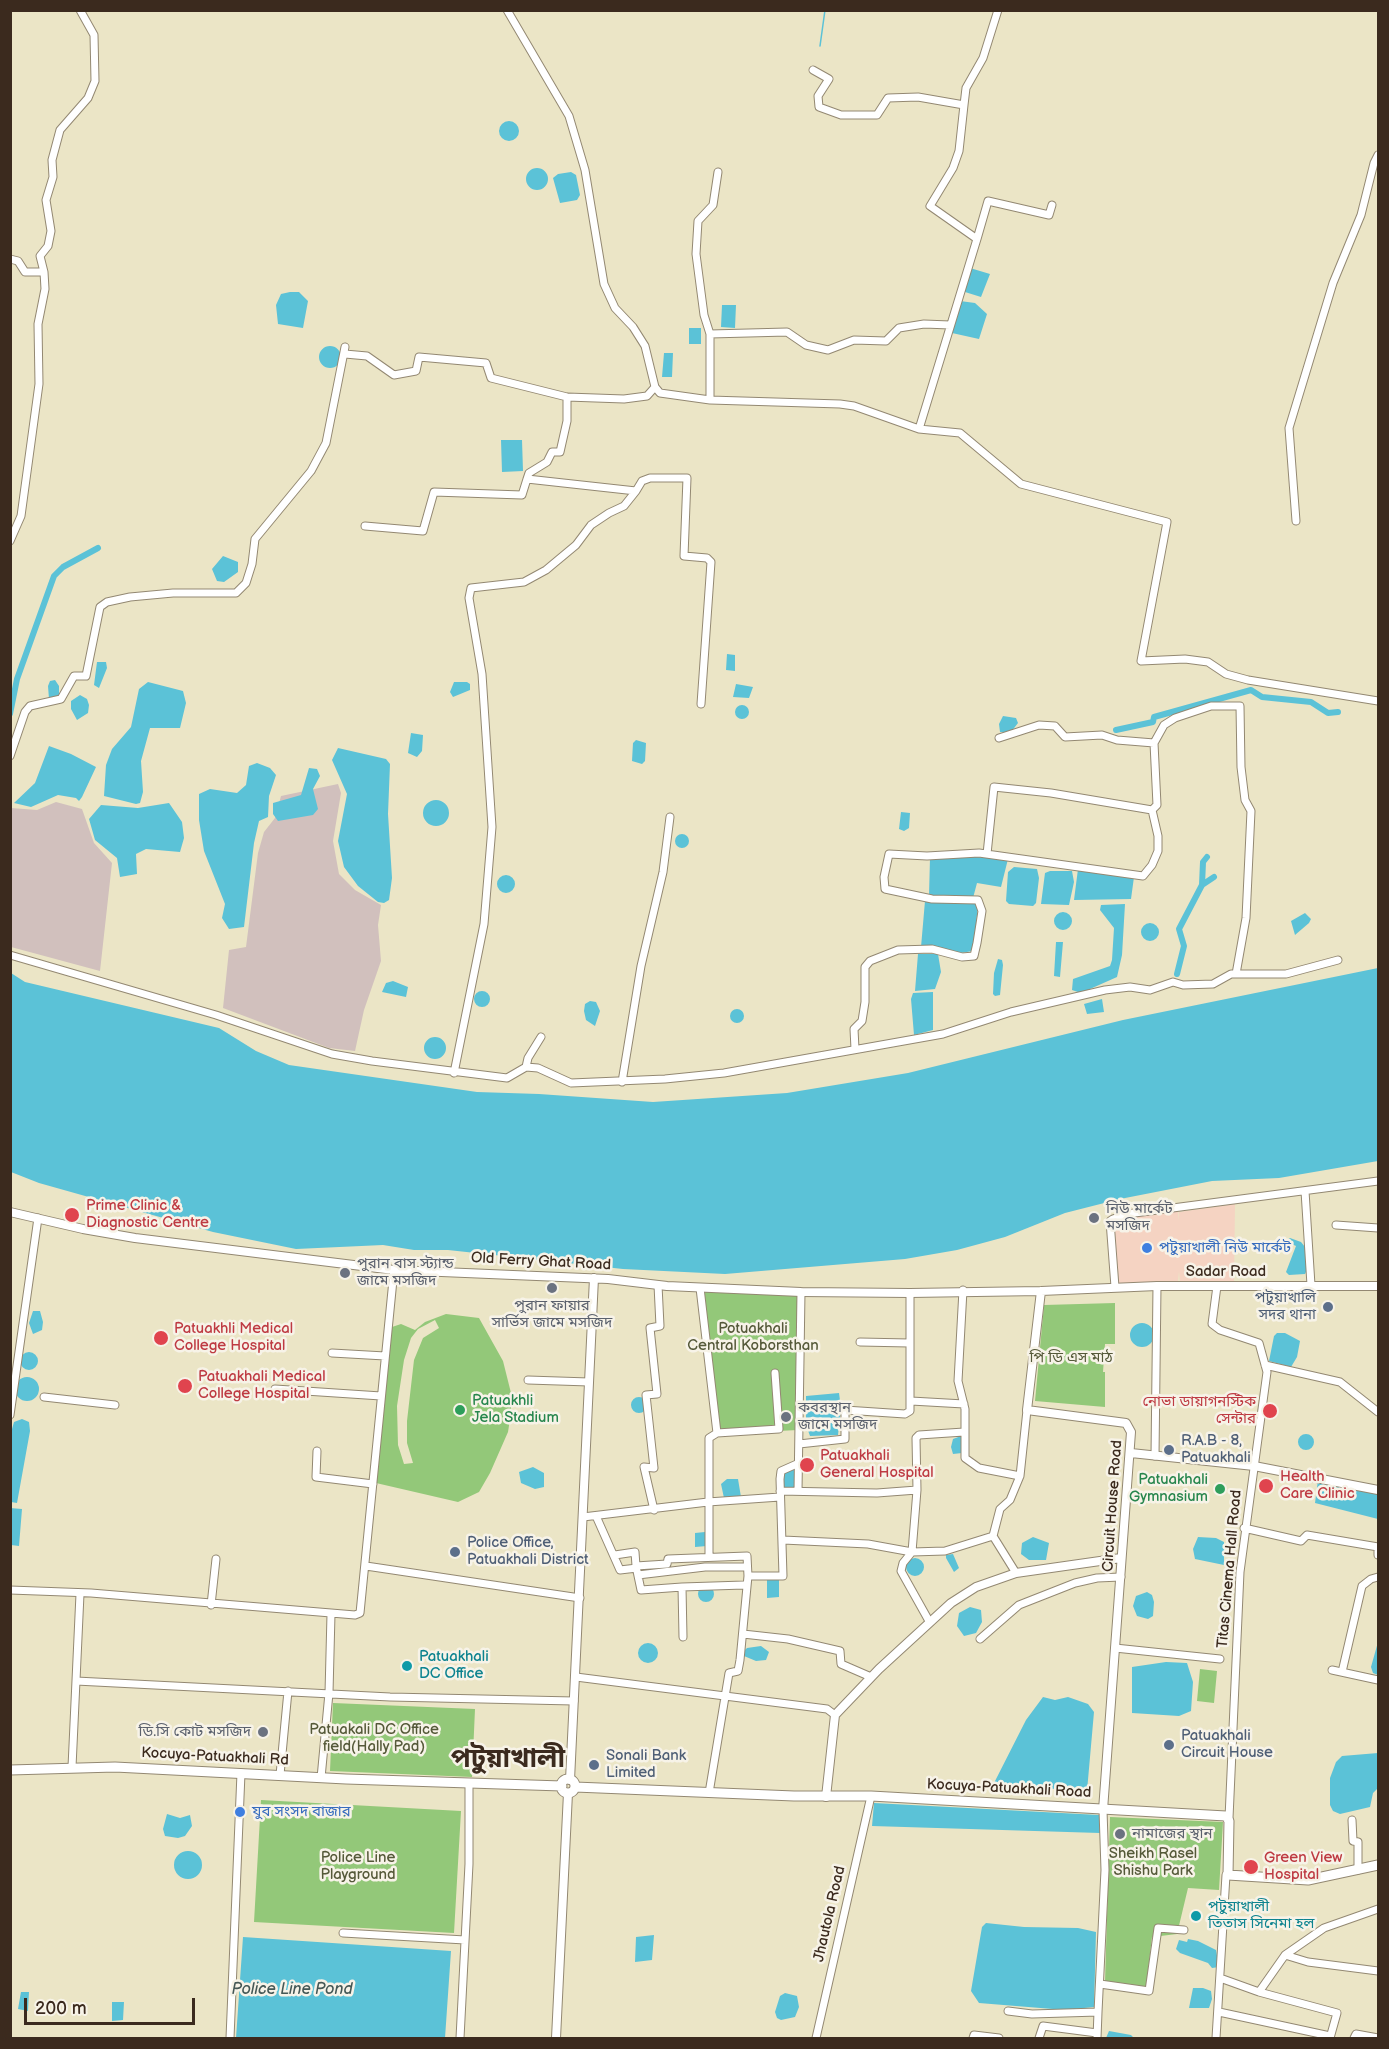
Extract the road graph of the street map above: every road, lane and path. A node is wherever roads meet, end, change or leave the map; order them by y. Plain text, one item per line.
1 (80, 10) edge
2 (507, 10) edge
3 (998, 10) edge
4 (813, 70) dead end
5 (964, 105) junction
6 (1378, 155) edge
7 (718, 172) dead end
8 (1052, 205) dead end
9 (977, 239) junction
10 (10, 259) edge
11 (44, 272) junction
12 (951, 325) junction
13 (710, 333) junction
14 (655, 387) junction
15 (567, 397) junction
16 (710, 400) junction
17 (919, 429) junction
18 (527, 479) junction
19 (636, 492) junction
20 (1296, 521) dead end
21 (365, 526) dead end
22 (10, 541) edge
23 (1378, 701) edge
24 (702, 704) dead end
25 (999, 738) dead end
26 (1154, 743) junction
27 (10, 756) edge
28 (1152, 810) junction
29 (670, 817) dead end
30 (987, 854) junction
31 (10, 955) edge
32 (1338, 960) dead end
33 (1236, 974) junction
34 (541, 1037) dead end
35 (855, 1049) junction
36 (526, 1067) junction
37 (454, 1073) junction
38 (622, 1082) junction
39 (1378, 1181) edge
40 (1305, 1191) junction
41 (10, 1212) edge
42 (38, 1218) junction
43 (1336, 1225) dead end
44 (1378, 1228) edge
45 (393, 1270) junction
46 (594, 1278) junction
47 (658, 1285) junction
48 (1311, 1285) junction
49 (1157, 1286) junction
50 (1217, 1286) junction
51 (1378, 1286) edge
52 (1115, 1287) junction
53 (700, 1288) junction
54 (963, 1290) junction
55 (1073, 1290) joint
56 (1041, 1291) junction
57 (801, 1292) junction
58 (910, 1293) junction
59 (860, 1342) dead end
60 (909, 1343) junction
61 (332, 1353) dead end
62 (385, 1356) junction
63 (1265, 1365) junction
64 (775, 1373) dead end
65 (528, 1380) dead end
66 (589, 1382) junction
67 (275, 1389) dead end
68 (381, 1396) junction
69 (44, 1397) dead end
70 (911, 1401) junction
71 (964, 1404) junction
72 (115, 1405) dead end
73 (1027, 1410) junction
74 (1378, 1412) edge
75 (10, 1415) edge
76 (964, 1432) junction
77 (717, 1433) junction
78 (799, 1444) junction
79 (317, 1451) dead end
80 (1131, 1453) junction
81 (1155, 1456) junction
82 (799, 1463) junction
83 (1254, 1466) junction
84 (1020, 1476) junction
85 (373, 1484) junction
86 (917, 1490) junction
87 (1378, 1490) edge
88 (798, 1491) junction
89 (780, 1494) junction
90 (708, 1502) junction
91 (654, 1510) junction
92 (596, 1516) junction
93 (583, 1517) junction
94 (1244, 1528) junction
95 (993, 1536) junction
96 (783, 1540) junction
97 (1378, 1547) edge
98 (912, 1552) junction
99 (615, 1555) junction
100 (709, 1556) junction
101 (216, 1558) dead end
102 (1121, 1558) junction
103 (366, 1566) junction
104 (746, 1567) junction
105 (637, 1570) junction
106 (1016, 1574) junction
107 (748, 1576) junction
108 (1121, 1577) junction
109 (1378, 1577) edge
110 (744, 1585) dead end
111 (682, 1587) junction
112 (10, 1590) edge
113 (80, 1594) junction
114 (580, 1598) junction
115 (211, 1605) junction
116 (332, 1614) junction
117 (929, 1621) junction
118 (743, 1634) junction
119 (683, 1637) dead end
120 (980, 1639) dead end
121 (1115, 1648) junction
122 (1220, 1659) dead end
123 (1332, 1670) dead end
124 (1342, 1672) junction
125 (576, 1677) junction
126 (871, 1677) junction
127 (1378, 1680) edge
128 (76, 1681) junction
129 (288, 1691) junction
130 (329, 1693) junction
131 (725, 1696) junction
132 (574, 1701) junction
133 (835, 1715) junction
134 (72, 1767) junction
135 (10, 1770) edge
136 (241, 1773) junction
137 (280, 1776) junction
138 (321, 1778) junction
139 (469, 1783) junction
140 (568, 1787) junction
141 (709, 1793) junction
142 (871, 1796) junction
143 (826, 1797) junction
144 (1103, 1810) junction
145 (1229, 1818) junction
146 (1352, 1820) dead end
147 (1378, 1865) edge
148 (1358, 1870) junction
149 (1226, 1875) junction
150 (1378, 1909) edge
151 (1184, 1930) dead end
152 (343, 1932) dead end
153 (465, 1940) junction
154 (1285, 1955) junction
155 (1378, 1971) edge
156 (1220, 1978) junction
157 (1100, 1984) junction
158 (1259, 1992) junction
159 (1008, 2011) dead end
160 (1098, 2012) junction
161 (1218, 2012) junction
162 (1097, 2036) edge
163 (1330, 2037) edge
164 (230, 2038) edge
165 (460, 2038) edge
166 (556, 2038) edge
167 (816, 2038) edge
168 (973, 2038) edge
169 (999, 2038) edge
170 (1039, 2038) edge
171 (1216, 2038) edge
172 (1354, 2038) edge
173 (1378, 2038) edge

1 - 11 street
2 - 14 street
3 - 5 street
4 - 5 street
5 - 9 street
6 - 20 street
7 - 13 street
8 - 9 street
9 - 12 street
10 - 11 street
11 - 22 street
12 - 13 street
12 - 17 street
13 - 16 street
14 - 15 street
14 - 16 street
15 - 18 street
15 - 27 street
16 - 17 street
17 - 23 street
18 - 19 street
18 - 21 street
19 - 24 street
19 - 37 street
25 - 26 street
26 - 28 street
26 - 33 street
28 - 30 street
28 - 30 street
29 - 38 street
30 - 35 street
31 - 37 street
32 - 33 street
33 - 35 street
34 - 36 street
35 - 38 street
36 - 37 street
36 - 38 street
39 - 40 street
40 - 48 street
40 - 52 street
41 - 42 street, Old Ferry Ghat Road
42 - 45 street, Old Ferry Ghat Road
42 - 75 street
43 - 44 street
45 - 46 street, Old Ferry Ghat Road
45 - 62 street
46 - 47 street, Old Ferry Ghat Road
46 - 66 street
47 - 53 street, Old Ferry Ghat Road
47 - 91 street
48 - 50 street, Sadar Road
48 - 51 street, Sadar Road
49 - 50 street, Sadar Road
49 - 52 street, Sadar Road
49 - 81 street
50 - 63 street, Titas Cinema Hall Road
52 - 55 street, Sadar Road
53 - 57 street, Old Ferry Ghat Road
53 - 77 street
54 - 56 street, Old Ferry Ghat Road
54 - 58 street, Old Ferry Ghat Road
54 - 71 street
55 - 56 street, Old Ferry Ghat Road
56 - 73 street
57 - 58 street, Old Ferry Ghat Road
57 - 78 street
58 - 60 street
59 - 60 street
60 - 70 street
61 - 62 street
62 - 68 street
63 - 74 street
63 - 83 street, Titas Cinema Hall Road
64 - 77 street
65 - 66 street
66 - 93 street
67 - 68 street
68 - 85 street
69 - 72 street
70 - 71 street
70 - 78 street
71 - 76 street
73 - 80 street, Circuit House Road
73 - 84 street
76 - 84 street
76 - 86 street
77 - 90 street
78 - 82 street
79 - 85 street
80 - 81 street
80 - 102 street, Circuit House Road
81 - 83 street
82 - 88 street
82 - 89 street
83 - 87 street
83 - 94 street, Titas Cinema Hall Road
84 - 95 street
85 - 103 street
86 - 88 street
86 - 98 street
88 - 89 street
89 - 90 street
89 - 96 street
90 - 91 street
90 - 100 street
91 - 92 street
92 - 93 street
92 - 99 street
93 - 114 street
94 - 97 street
94 - 145 street, Titas Cinema Hall Road
95 - 98 street
95 - 106 street
96 - 98 street
96 - 107 street
98 - 117 street
99 - 105 street
99 - 105 street
100 - 104 street
100 - 105 street
101 - 115 street
102 - 106 street
102 - 108 street, Circuit House Road
103 - 114 street
103 - 116 street
104 - 105 street
104 - 107 street
105 - 111 street
106 - 117 street
107 - 118 street
108 - 120 street
108 - 121 street, Circuit House Road
109 - 124 street
110 - 111 street
111 - 119 street
112 - 113 street
113 - 115 street
113 - 128 street
114 - 125 street
115 - 116 street
116 - 130 street
117 - 126 street
118 - 126 street
118 - 131 street
121 - 122 street
121 - 144 street, Circuit House Road
123 - 124 street
124 - 127 street
125 - 131 street
125 - 132 street
126 - 133 street
128 - 129 street
128 - 134 street
129 - 130 street
129 - 137 street
130 - 132 street
130 - 138 street
131 - 133 street
131 - 141 street
132 - 140 street
133 - 143 street
134 - 135 main road, Kocuya-Patuakhali Rd
134 - 136 main road, Kocuya-Patuakhali Rd
136 - 137 main road, Kocuya-Patuakhali Rd
136 - 164 street
137 - 138 main road, Kocuya-Patuakhali Rd
138 - 139 main road, Kocuya-Patuakhali Rd
139 - 140 main road, Kocuya-Patuakhali Rd
139 - 153 street
140 - 141 main road, Kocuya-Patuakhali Road
140 - 166 street
141 - 143 main road, Kocuya-Patuakhali Road
142 - 143 main road, Kocuya-Patuakhali Road
142 - 144 main road, Kocuya-Patuakhali Road
142 - 167 street, Jhautola Road
144 - 145 main road, Kocuya-Patuakhali Road
144 - 157 street
145 - 149 main road
146 - 148 street
147 - 148 main road
148 - 149 main road
149 - 156 street
150 - 154 street
151 - 157 street
152 - 153 street
153 - 165 street
154 - 155 street
154 - 158 street
156 - 158 street
156 - 161 street
157 - 160 street
158 - 163 street
159 - 160 street
160 - 162 street
161 - 163 street
161 - 171 street
162 - 170 street
168 - 169 street
172 - 173 street

